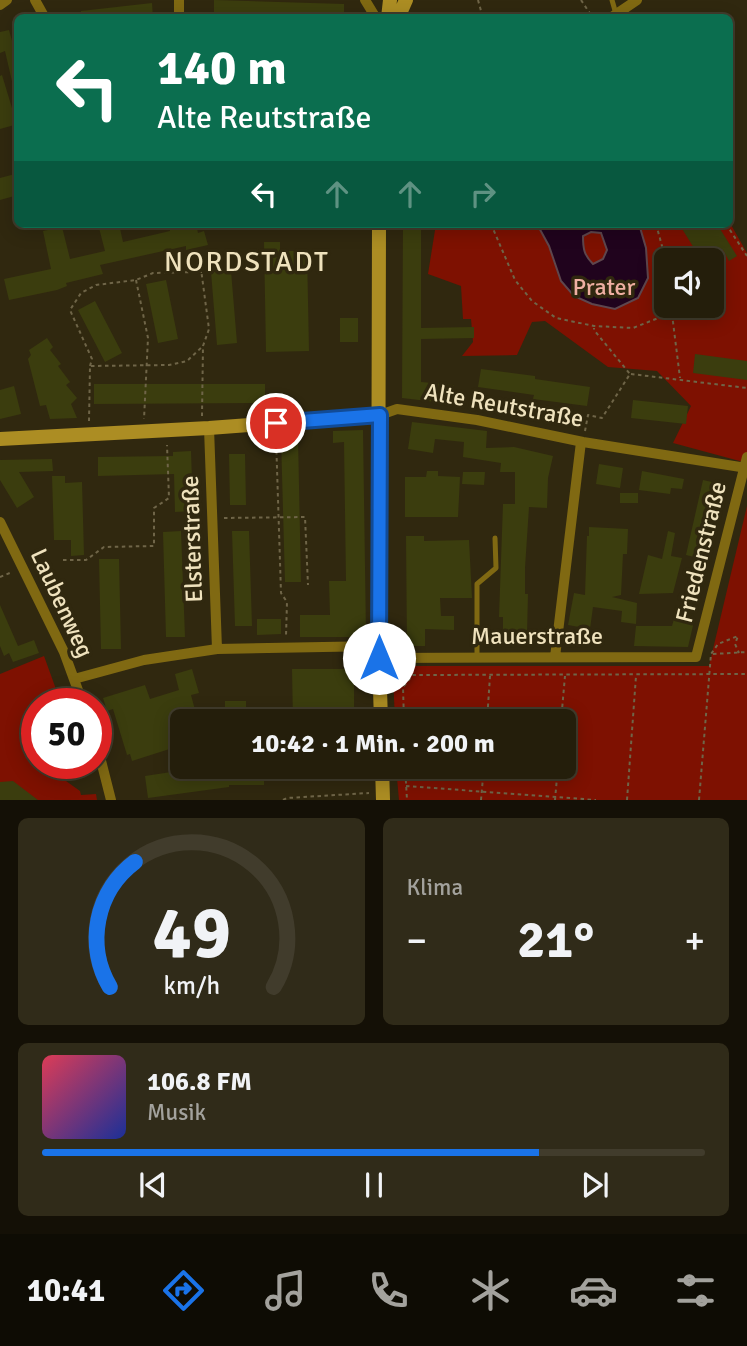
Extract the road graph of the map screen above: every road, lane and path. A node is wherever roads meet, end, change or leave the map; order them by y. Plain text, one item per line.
1 (7, 0) edge
2 (637, 0) edge
3 (0, 5) edge
4 (617, 14) edge
5 (379, 228) edge
6 (493, 228) edge
7 (657, 228) edge
8 (729, 228) edge
9 (662, 248) edge
10 (747, 256) edge
11 (205, 259) dead end
12 (202, 272) junction
13 (136, 280) junction
14 (658, 318) edge
15 (672, 318) edge
16 (594, 326) junction
17 (203, 346) junction
18 (145, 365) junction
19 (90, 366) junction
20 (630, 374) junction
21 (680, 380) junction
22 (747, 388) edge
23 (380, 415) junction
24 (276, 423) junction
25 (205, 428) junction
26 (166, 429) junction
27 (144, 431) junction
28 (89, 433) junction
29 (0, 439) edge
30 (582, 442) junction
31 (746, 464) edge
32 (279, 516) junction
33 (212, 518) junction
34 (0, 522) edge
35 (495, 538) dead end
36 (63, 560) dead end
37 (308, 585) dead end
38 (286, 648) junction
39 (217, 649) junction
40 (379, 652) junction
41 (747, 652) edge
42 (739, 653) junction
43 (711, 654) junction
44 (477, 657) junction
45 (555, 657) junction
46 (696, 657) junction
47 (747, 674) edge
48 (565, 675) junction
49 (636, 675) junction
50 (709, 675) junction
51 (491, 676) junction
52 (74, 679) junction
53 (77, 688) edge
54 (381, 709) edge
55 (404, 709) edge
56 (488, 709) edge
57 (562, 709) edge
58 (106, 779) edge
59 (406, 779) edge
60 (483, 779) edge
61 (557, 779) edge
62 (406, 786) junction
63 (482, 792) junction
64 (383, 796) edge
65 (555, 798) edge
66 (111, 800) edge
67 (284, 800) edge
68 (407, 800) edge
69 (481, 800) edge
70 (596, 800) edge
71 (627, 800) edge
72 (699, 800) edge

1 - 3 street
2 - 4 street
5 - 23 main road
6 - 16 path
7 - 9 path
8 - 10 path
11 - 12 path
12 - 13 path
12 - 17 path
13 - 18 path
13 - 19 path
14 - 16 path
15 - 21 path
16 - 20 path
17 - 18 path
17 - 25 path
18 - 19 path
18 - 27 path
19 - 28 path
20 - 21 path
20 - 30 path
21 - 22 path
23 - 24 main road, Alte Reutstraße
23 - 30 street, Alte Reutstraße
23 - 40 main road
24 - 25 main road, Alte Reutstraße
24 - 32 path
25 - 26 main road, Alte Reutstraße
25 - 33 street, Elsterstraße
26 - 27 main road, Alte Reutstraße
26 - 36 path
27 - 28 main road, Alte Reutstraße
28 - 29 main road, Alte Reutstraße
30 - 31 street, Alte Reutstraße
30 - 45 street
31 - 46 street, Friedenstraße
32 - 33 path
32 - 37 path
32 - 38 path
33 - 39 street, Elsterstraße
34 - 52 street, Laubenweg
35 - 44 lane
38 - 39 street, Mauerstraße
38 - 40 street, Mauerstraße
39 - 52 street, Mauerstraße
40 - 44 street, Mauerstraße
40 - 54 main road
41 - 42 path
42 - 43 path
42 - 43 path
43 - 46 path
43 - 50 path
44 - 45 street, Mauerstraße
45 - 46 street, Mauerstraße
47 - 50 path
48 - 49 path
48 - 51 path
48 - 57 path
49 - 50 path
49 - 71 path
50 - 72 path
51 - 55 path
51 - 56 path
52 - 53 street, Laubenweg
58 - 66 street
59 - 62 path
60 - 63 path
61 - 65 path
62 - 63 path
62 - 68 path
63 - 65 path
63 - 69 path
64 - 67 path
65 - 70 path

